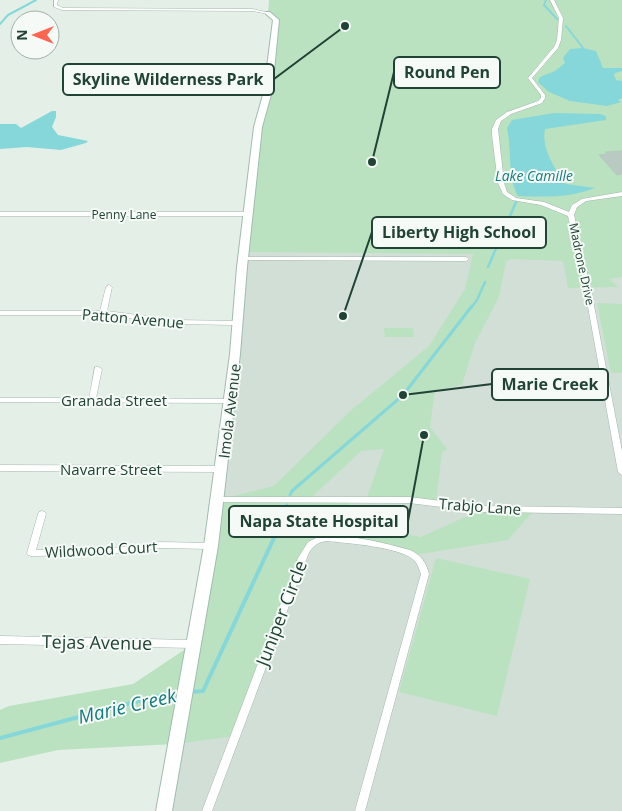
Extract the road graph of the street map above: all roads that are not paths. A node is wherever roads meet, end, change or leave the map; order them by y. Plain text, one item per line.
1 (56, 0) edge
2 (552, 0) edge
3 (268, 13) joint
4 (622, 194) edge
5 (0, 214) edge
6 (248, 214) junction
7 (571, 215) junction
8 (244, 259) junction
9 (466, 259) dead end
10 (109, 287) dead end
11 (0, 313) edge
12 (103, 313) junction
13 (237, 324) junction
14 (98, 369) dead end
15 (0, 400) edge
16 (92, 400) junction
17 (229, 401) junction
18 (0, 468) edge
19 (222, 470) junction
20 (622, 472) edge
21 (218, 500) junction
22 (622, 511) edge
23 (42, 514) dead end
24 (211, 546) junction
25 (0, 640) edge
26 (193, 644) junction
27 (164, 811) edge
28 (207, 811) edge
29 (360, 811) edge

1 - 3 street
2 - 7 street, Madrone Drive
3 - 6 street, Imola Avenue
4 - 7 street
5 - 6 street, Penny Lane
6 - 8 street, Imola Avenue
7 - 20 street, Madrone Drive
8 - 9 street
8 - 13 street, Imola Avenue
10 - 12 street
11 - 12 street, Patton Avenue
12 - 13 street, Patton Avenue
13 - 17 street, Imola Avenue
14 - 16 street
15 - 16 street, Granada Street
16 - 17 street, Granada Street
17 - 19 street, Imola Avenue
18 - 19 street, Navarre Street
19 - 21 street, Imola Avenue
21 - 22 street, Trabjo Lane
21 - 24 street, Imola Avenue
23 - 24 street, Wildwood Court
24 - 26 street, Imola Avenue
25 - 26 street, Tejas Avenue
26 - 27 street, Imola Avenue
28 - 29 street, Juniper Circle

